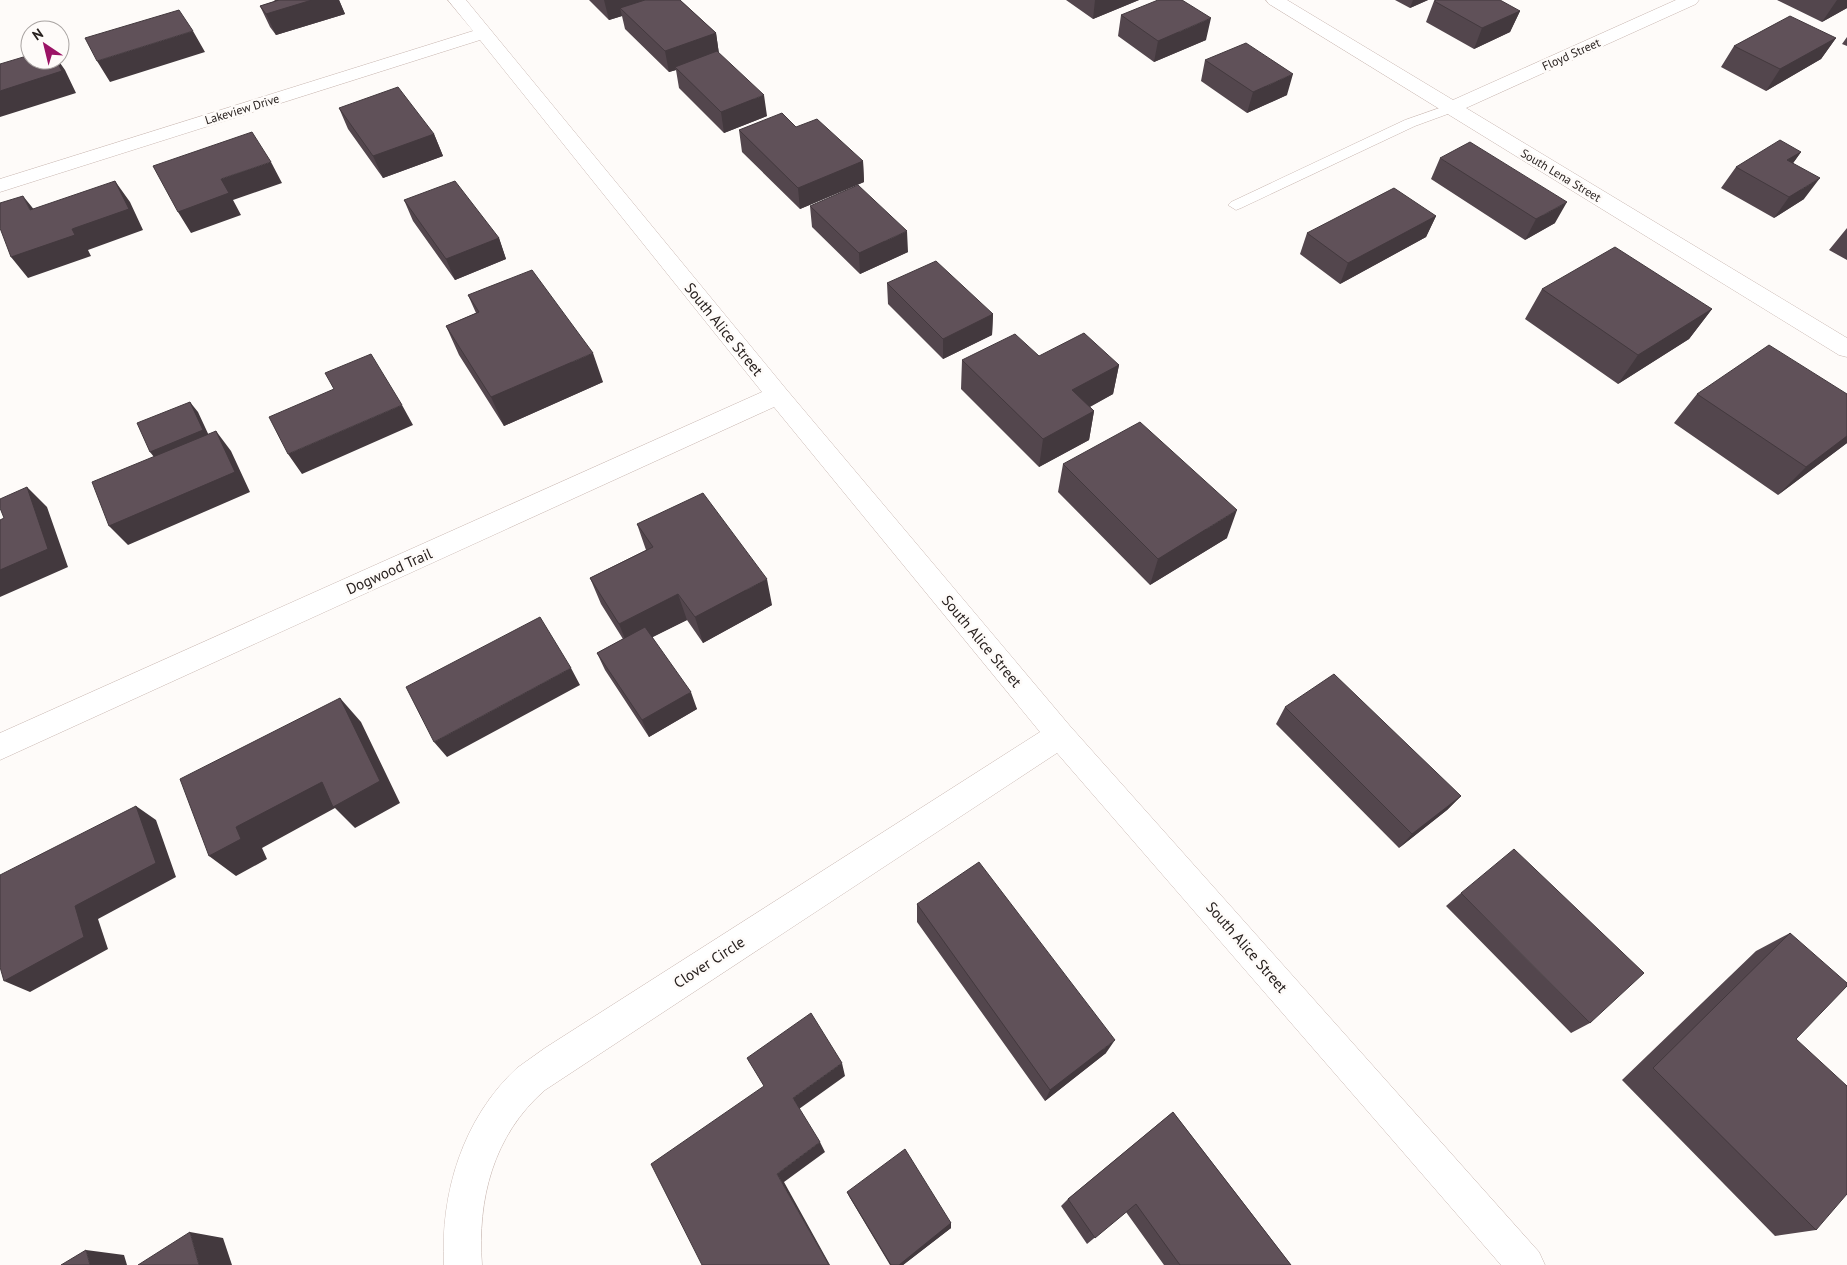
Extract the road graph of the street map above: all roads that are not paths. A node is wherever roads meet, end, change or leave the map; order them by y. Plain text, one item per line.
1 (457, 0) edge
2 (1275, 0) edge
3 (1690, 0) edge
4 (484, 33) junction
5 (1452, 108) junction
6 (0, 186) edge
7 (1236, 206) dead end
8 (1847, 349) edge
9 (778, 395) junction
10 (1060, 735) junction
11 (0, 747) edge
12 (463, 1265) edge
13 (1526, 1265) edge

1 - 4 street, South Alice Street
2 - 5 street, South Lena Street
3 - 5 street, Floyd Street
4 - 6 street, Lakeview Drive
4 - 9 street, South Alice Street
5 - 7 lane
5 - 8 street, South Lena Street
9 - 10 street, South Alice Street
9 - 11 street, Dogwood Trail
10 - 12 street, Clover Circle
10 - 13 street, South Alice Street

